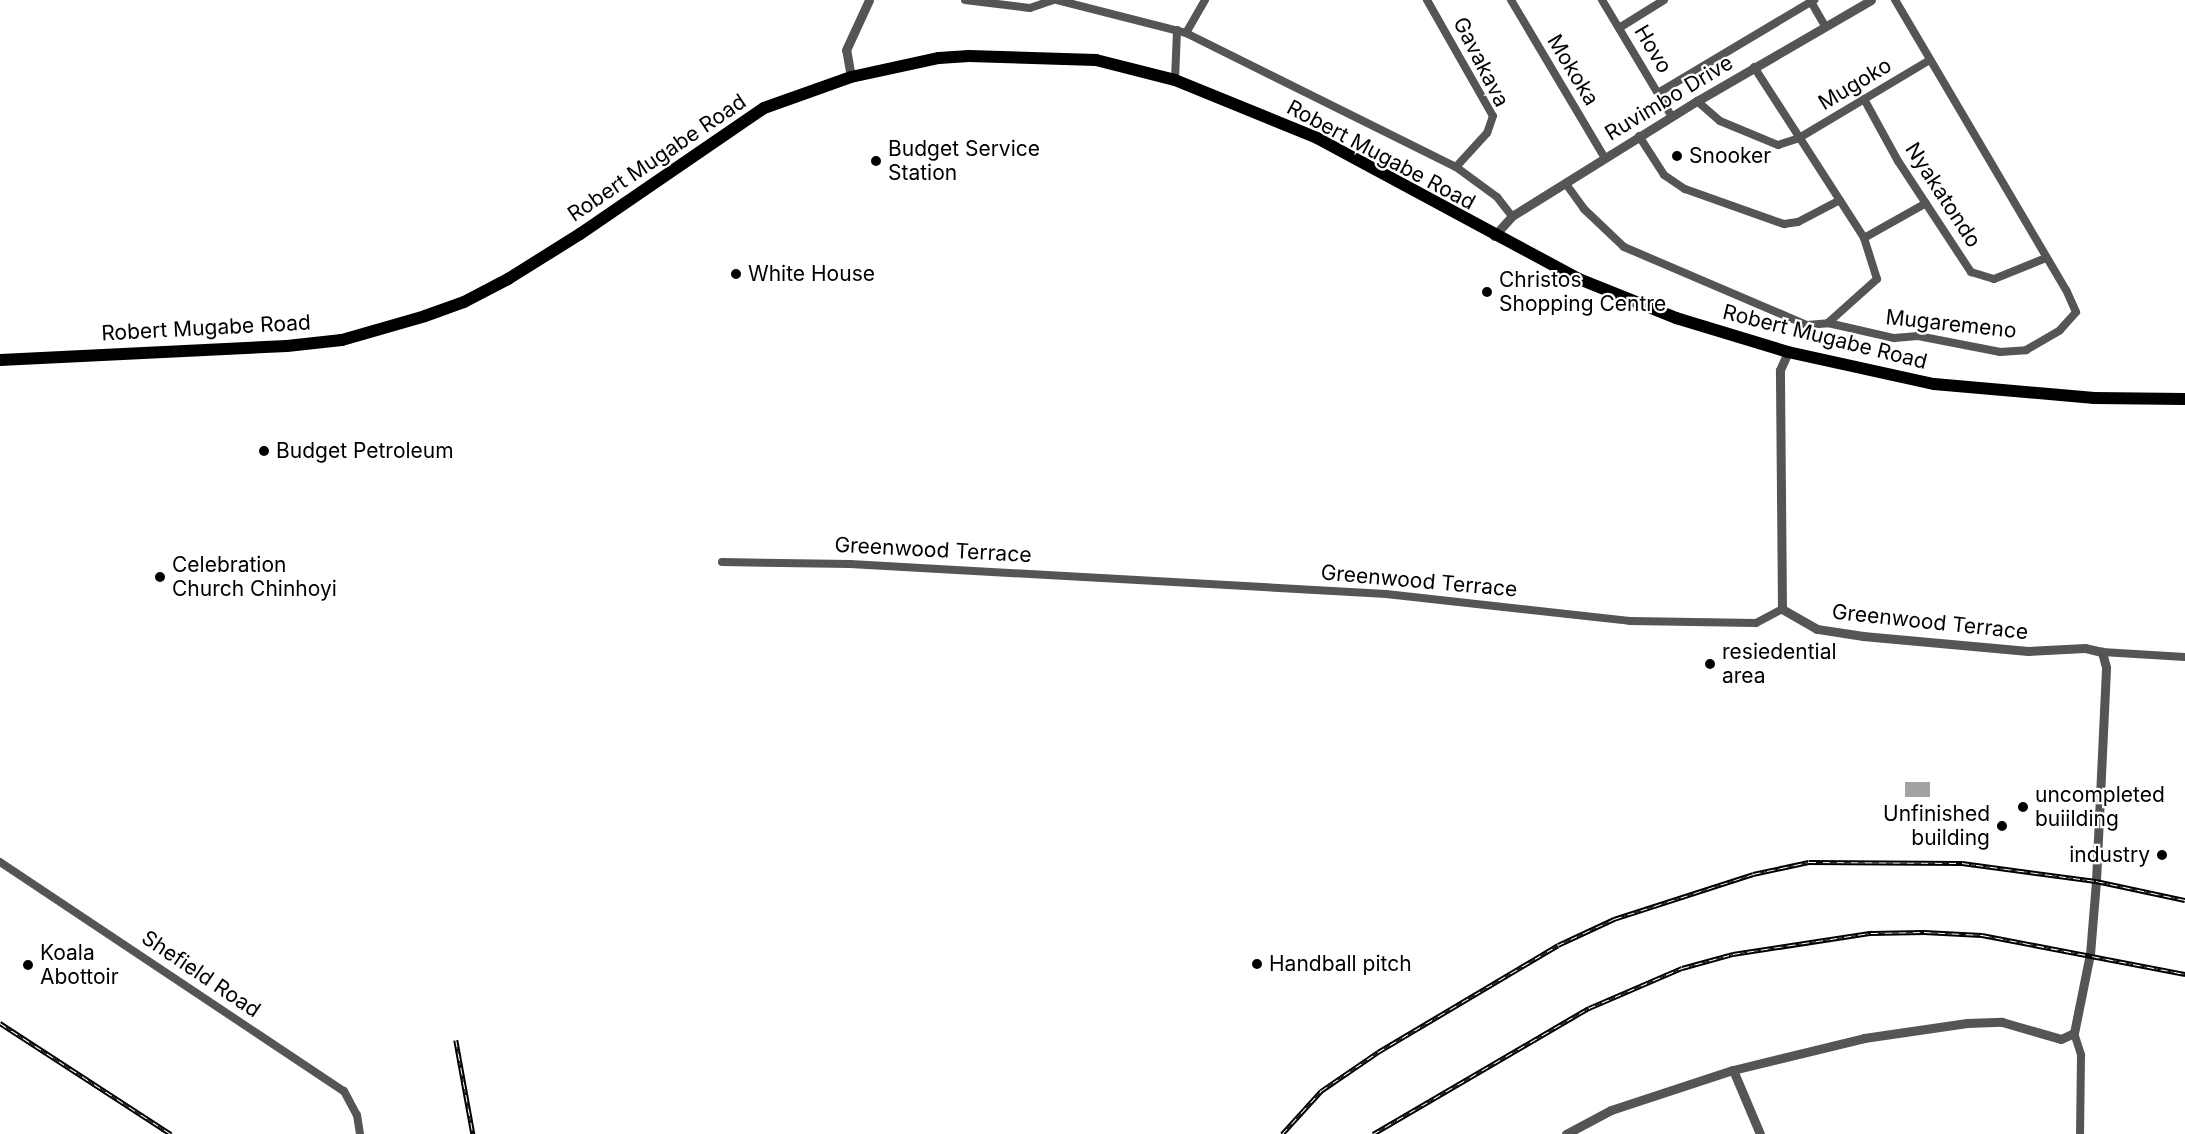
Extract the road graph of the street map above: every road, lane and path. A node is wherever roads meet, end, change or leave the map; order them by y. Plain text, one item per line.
1 (869, 0) edge
2 (965, 0) edge
3 (1055, 0) edge
4 (1205, 0) edge
5 (1427, 0) edge
6 (1510, 0) edge
7 (1602, 0) edge
8 (1664, 0) edge
9 (1871, 0) edge
10 (1895, 0) edge
11 (1812, 1) edge
12 (1825, 26) junction
13 (1619, 28) junction
14 (1177, 30) junction
15 (1186, 33) junction
16 (1930, 60) junction
17 (1754, 67) junction
18 (851, 76) junction
19 (1175, 80) junction
20 (1658, 93) junction
21 (1864, 99) junction
22 (1696, 101) junction
23 (1672, 117) junction
24 (1639, 136) junction
25 (1799, 138) junction
26 (1605, 158) junction
27 (1456, 167) junction
28 (1566, 184) junction
29 (1840, 200) junction
30 (1926, 203) junction
31 (1512, 216) junction
32 (1494, 236) junction
33 (1864, 238) junction
34 (2046, 258) junction
35 (1828, 323) junction
36 (1788, 352) junction
37 (0, 360) edge
38 (2185, 399) edge
39 (722, 562) dead end
40 (1782, 609) junction
41 (2102, 652) junction
42 (2185, 657) edge
43 (0, 862) edge
44 (2074, 1033) junction
45 (1733, 1070) junction
46 (360, 1134) edge
47 (1566, 1134) edge
48 (1760, 1134) edge
49 (2080, 1134) edge

1 - 18 street
2 - 3 street
3 - 14 street
4 - 15 street
5 - 27 street, Gavakava
6 - 26 street, Mokoka
7 - 13 street, Hovo
8 - 13 street
9 - 12 street, Ruvimbo Drive
10 - 16 street, Mugaremeno
11 - 12 street
11 - 20 street
12 - 17 street, Ruvimbo Drive
13 - 20 street, Hovo
14 - 15 street
14 - 19 street
15 - 27 street
16 - 21 street, Mugoko
16 - 34 street, Mugaremeno
17 - 22 street, Ruvimbo Drive
17 - 25 street
18 - 19 main road, Robert Mugabe Road
18 - 37 main road, Robert Mugabe Road
19 - 32 main road, Robert Mugabe Road
20 - 23 street, Hovo
21 - 25 street, Mugoko
21 - 30 street, Nyakatondo
22 - 23 street, Ruvimbo Drive
22 - 25 street
23 - 24 street, Ruvimbo Drive
24 - 26 street, Ruvimbo Drive
24 - 29 street
25 - 29 street
26 - 28 street, Ruvimbo Drive
27 - 31 street
28 - 31 street, Ruvimbo Drive
28 - 35 street, Mugaremeno
29 - 33 street
30 - 33 street
30 - 34 street, Nyakatondo
31 - 32 street, Ruvimbo Drive
32 - 36 main road, Robert Mugabe Road
33 - 35 street
34 - 35 street, Mugaremeno
36 - 38 main road, Robert Mugabe Road
36 - 40 street
39 - 40 street, Greenwood Terrace
40 - 41 street, Greenwood Terrace
41 - 42 street, Greenwood Terrace
41 - 44 street
43 - 46 street, Shefield Road
44 - 45 street
44 - 49 street
45 - 47 street
45 - 48 street

